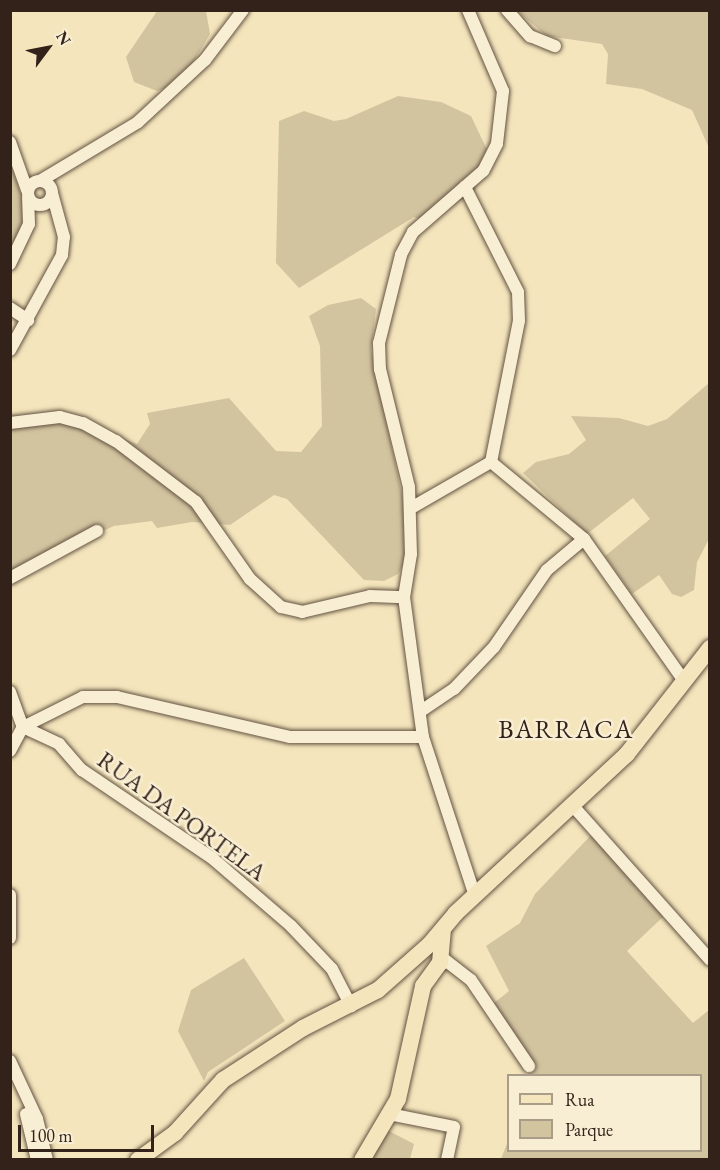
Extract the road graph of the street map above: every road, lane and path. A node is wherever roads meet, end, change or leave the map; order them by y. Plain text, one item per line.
1 (243, 10) edge
2 (507, 10) edge
3 (471, 12) edge
4 (555, 46) dead end
5 (10, 142) edge
6 (17, 165) junction
7 (61, 173) junction
8 (40, 181) junction
9 (465, 187) junction
10 (52, 191) junction
11 (28, 194) junction
12 (41, 206) junction
13 (29, 224) junction
14 (62, 229) junction
15 (10, 264) edge
16 (10, 308) edge
17 (28, 320) junction
18 (10, 350) edge
19 (10, 423) edge
20 (491, 462) junction
21 (411, 508) junction
22 (97, 531) dead end
23 (584, 539) junction
24 (10, 578) edge
25 (404, 597) junction
26 (710, 648) edge
27 (684, 681) junction
28 (10, 692) edge
29 (421, 711) junction
30 (23, 727) junction
31 (423, 737) junction
32 (10, 751) edge
33 (573, 806) junction
34 (10, 895) edge
35 (475, 896) junction
36 (10, 938) edge
37 (428, 958) junction
38 (710, 960) edge
39 (351, 1006) junction
40 (10, 1061) edge
41 (529, 1066) dead end
42 (10, 1081) edge
43 (390, 1114) junction
44 (362, 1157) edge
45 (37, 1160) edge
46 (47, 1160) edge
47 (138, 1160) edge
48 (447, 1160) edge

1 - 7 street
2 - 4 street
3 - 9 street
5 - 6 street
6 - 8 street
6 - 11 street
7 - 8 street
7 - 10 street
8 - 10 street
8 - 11 street
9 - 20 street
9 - 21 street
10 - 12 street
10 - 14 street
11 - 12 street
11 - 13 street
12 - 13 street
12 - 14 street
13 - 15 street
14 - 17 street
16 - 17 street
17 - 18 street
19 - 25 street
20 - 21 street
20 - 23 street
21 - 25 street
22 - 24 street
23 - 27 street
23 - 29 street
25 - 29 street
26 - 27 main road
27 - 33 main road
28 - 30 street
29 - 31 street
30 - 31 street
30 - 32 street
30 - 39 street, RUA DA PORTELA
31 - 35 street
33 - 35 main road
33 - 38 street
34 - 36 street
35 - 37 main road
37 - 39 main road
37 - 41 street
37 - 43 main road
39 - 47 main road
40 - 46 street
42 - 45 street
43 - 44 main road
43 - 48 street

